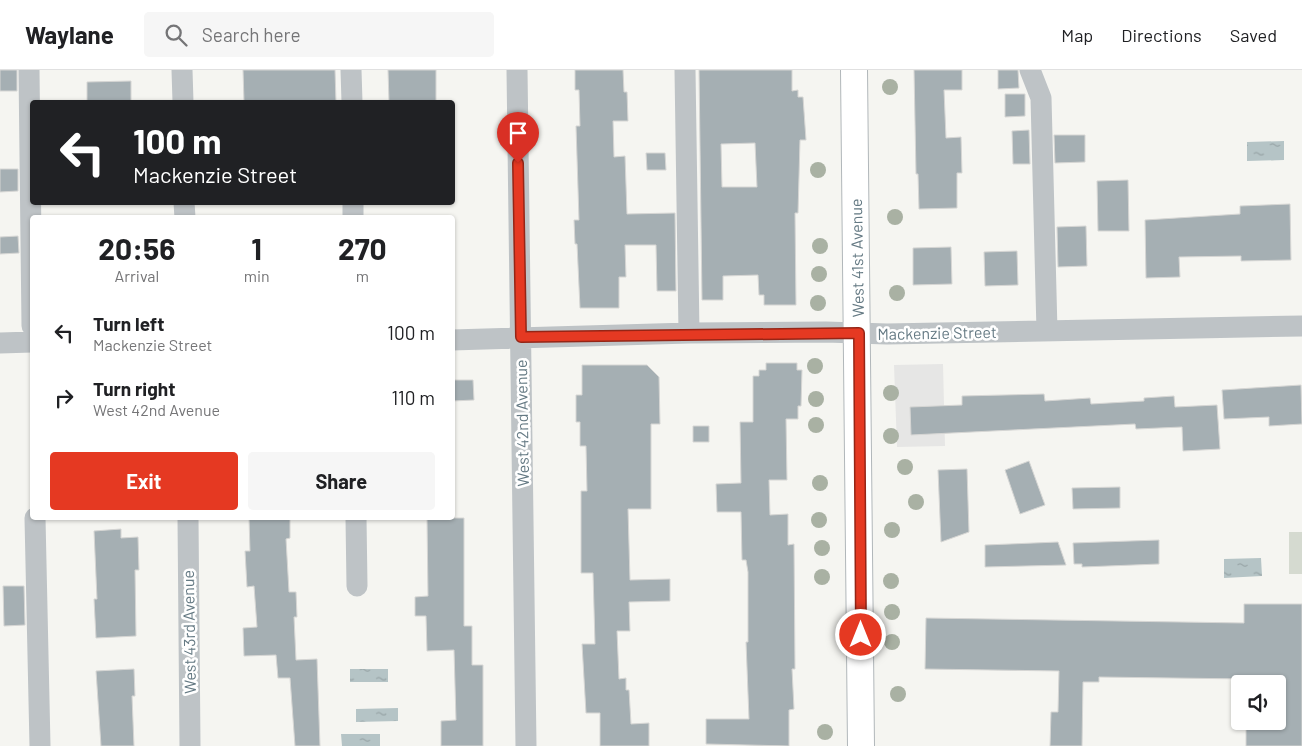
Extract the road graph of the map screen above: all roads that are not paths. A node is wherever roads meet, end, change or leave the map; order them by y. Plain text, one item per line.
1 (29, 70) edge
2 (182, 70) edge
3 (351, 70) edge
4 (517, 70) edge
5 (685, 70) edge
6 (854, 70) edge
7 (1030, 70) edge
8 (183, 100) edge
9 (352, 100) edge
10 (30, 155) edge
11 (1302, 326) edge
12 (1048, 331) junction
13 (859, 333) junction
14 (688, 334) junction
15 (521, 337) junction
16 (455, 340) edge
17 (0, 342) edge
18 (30, 342) edge
19 (35, 520) edge
20 (188, 520) edge
21 (356, 520) edge
22 (357, 586) dead end
23 (40, 746) edge
24 (190, 746) edge
25 (526, 746) edge
26 (861, 746) edge

1 - 10 street
2 - 8 street
3 - 9 street
4 - 15 street, West 42nd Avenue
5 - 14 street
6 - 13 main road, West 41st Avenue
7 - 12 street
11 - 12 street, Mackenzie Street
12 - 13 street, Mackenzie Street
13 - 14 street, Mackenzie Street
13 - 26 main road, West 41st Avenue
14 - 15 street, Mackenzie Street
15 - 16 street, Mackenzie Street
15 - 25 street, West 42nd Avenue
17 - 18 street
19 - 23 street
20 - 24 street, West 43rd Avenue
21 - 22 street

